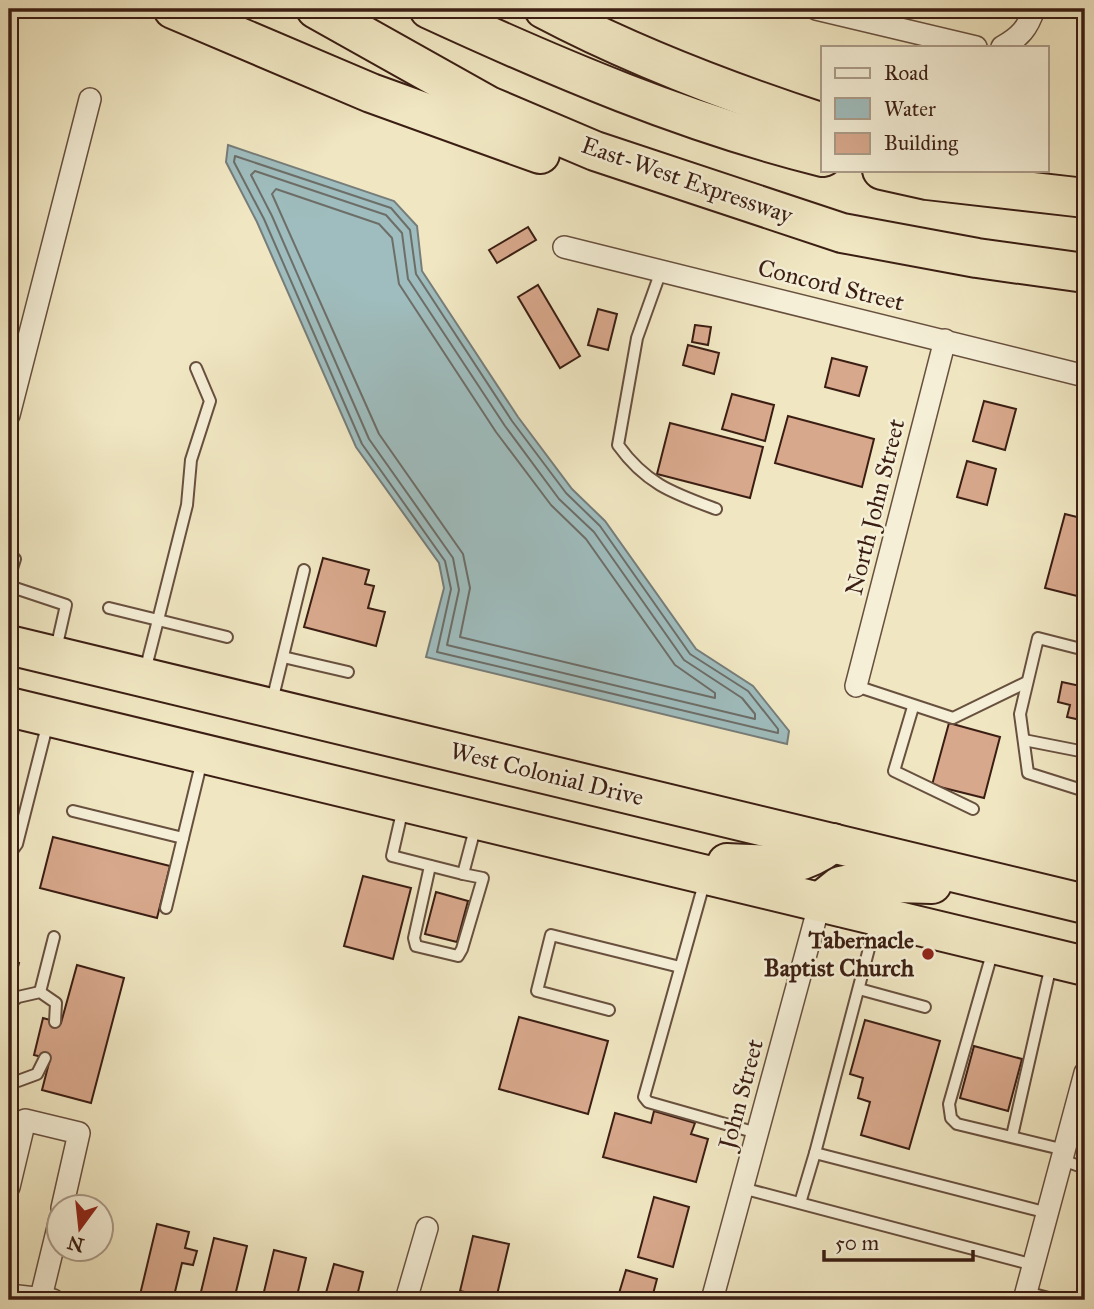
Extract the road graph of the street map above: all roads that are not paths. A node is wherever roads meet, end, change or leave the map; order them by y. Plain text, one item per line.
1 (173, 9) edge
2 (316, 9) edge
3 (429, 9) edge
4 (544, 9) edge
5 (816, 9) edge
6 (1034, 9) edge
7 (1010, 43) edge
8 (972, 46) edge
9 (90, 99) dead end
10 (821, 122) edge
11 (821, 156) edge
12 (891, 172) edge
13 (971, 172) edge
14 (1037, 194) junction
15 (1085, 198) edge
16 (842, 233) junction
17 (564, 247) dead end
18 (661, 271) junction
19 (1085, 273) edge
20 (945, 340) junction
21 (196, 368) dead end
22 (1085, 376) edge
23 (9, 415) edge
24 (716, 509) dead end
25 (9, 553) edge
26 (304, 570) dead end
27 (9, 578) edge
28 (9, 586) edge
29 (109, 608) dead end
30 (158, 620) junction
31 (227, 637) dead end
32 (9, 645) edge
33 (1085, 650) edge
34 (55, 656) junction
35 (283, 657) junction
36 (348, 672) dead end
37 (144, 677) junction
38 (1027, 682) junction
39 (856, 686) joint
40 (9, 707) edge
41 (913, 707) junction
42 (270, 708) junction
43 (49, 717) junction
44 (1024, 740) junction
45 (1085, 752) edge
46 (204, 754) junction
47 (1085, 791) edge
48 (405, 802) junction
49 (973, 809) dead end
50 (73, 811) dead end
51 (478, 819) junction
52 (183, 838) junction
53 (833, 843) junction
54 (9, 855) edge
55 (655, 862) junction
56 (430, 866) junction
57 (463, 874) junction
58 (707, 874) junction
59 (1014, 887) junction
60 (820, 902) junction
61 (1085, 904) edge
62 (166, 908) dead end
63 (878, 916) junction
64 (54, 937) dead end
65 (994, 944) junction
66 (1069, 962) edge
67 (680, 967) junction
68 (859, 989) junction
69 (40, 992) junction
70 (9, 1004) edge
71 (925, 1007) dead end
72 (609, 1010) dead end
73 (55, 1021) dead end
74 (45, 1058) dead end
75 (1085, 1073) edge
76 (9, 1079) edge
77 (15, 1131) edge
78 (757, 1133) junction
79 (1012, 1136) junction
80 (815, 1153) junction
81 (1063, 1155) junction
82 (1085, 1168) edge
83 (9, 1187) edge
84 (742, 1188) junction
85 (65, 1194) edge
86 (800, 1203) junction
87 (1048, 1213) junction
88 (427, 1228) dead end
89 (53, 1264) edge
90 (1034, 1265) junction
91 (9, 1295) edge
92 (1025, 1296) edge
93 (48, 1299) edge
94 (407, 1300) edge
95 (712, 1300) edge
96 (1056, 1300) edge

1 - 16 highway
2 - 16 highway, East-West Expressway
3 - 11 highway
4 - 10 highway
5 - 8 street
6 - 7 street
9 - 23 street
12 - 14 highway
13 - 14 highway
14 - 15 highway
16 - 19 highway, East-West Expressway
17 - 18 street, Concord Street
18 - 20 street, Concord Street
18 - 24 lane
20 - 22 street, Concord Street
20 - 39 street, North John Street
21 - 30 lane
25 - 27 lane
26 - 35 lane
28 - 34 lane
29 - 30 lane
30 - 31 lane
30 - 37 lane
32 - 34 highway, West Colonial Drive
33 - 38 lane
34 - 37 highway, West Colonial Drive
35 - 36 lane
35 - 42 lane
37 - 42 highway, West Colonial Drive
38 - 41 lane
38 - 44 lane
39 - 41 lane
40 - 43 highway
41 - 49 lane
42 - 53 highway, West Colonial Drive
43 - 46 highway
43 - 54 lane
44 - 45 lane
44 - 47 lane
46 - 48 highway
46 - 52 lane
48 - 51 highway
48 - 56 lane
50 - 52 lane
51 - 55 highway
51 - 57 lane
52 - 62 lane
53 - 55 highway
53 - 59 highway, West Colonial Drive
55 - 58 highway
56 - 57 lane
56 - 57 lane
58 - 60 highway
58 - 67 lane
59 - 60 highway
59 - 61 highway, West Colonial Drive
60 - 63 highway
60 - 78 street, John Street
63 - 65 highway
63 - 68 lane
64 - 69 lane
65 - 66 highway
65 - 79 lane
66 - 79 lane
67 - 72 lane
67 - 78 lane
68 - 71 lane
68 - 80 lane
69 - 70 lane
69 - 73 lane
74 - 76 lane
75 - 81 street
77 - 83 street
77 - 85 street
78 - 84 street, John Street
79 - 81 lane
80 - 86 lane
80 - 87 lane
81 - 82 lane
81 - 87 street
84 - 86 lane
84 - 95 street, John Street
86 - 90 lane
87 - 90 street
88 - 94 street
89 - 93 street
90 - 92 street
91 - 93 street
92 - 96 lane

